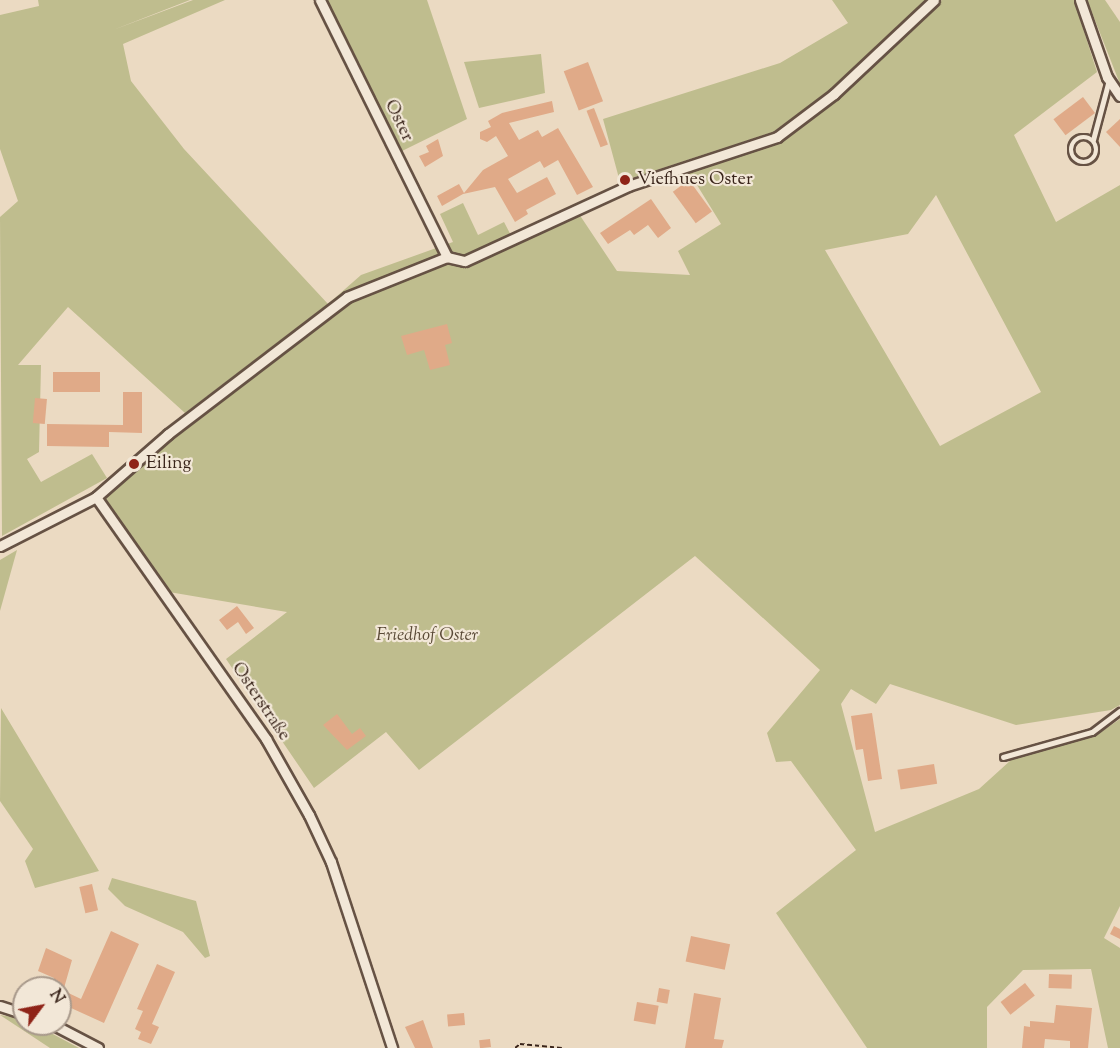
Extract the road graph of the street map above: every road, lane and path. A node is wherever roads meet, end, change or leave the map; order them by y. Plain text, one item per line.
1 (320, 0) edge
2 (934, 0) edge
3 (1080, 0) edge
4 (1109, 80) junction
5 (1120, 96) edge
6 (1093, 140) junction
7 (447, 258) junction
8 (96, 497) junction
9 (0, 546) edge
10 (1120, 711) edge
11 (1003, 757) dead end
12 (72, 1034) edge
13 (98, 1048) edge
14 (392, 1048) edge
15 (515, 1048) edge
16 (562, 1048) edge

1 - 7 street, Oster
2 - 7 street
3 - 4 street
4 - 5 street
4 - 6 lane
6 - 6 lane
7 - 8 street
8 - 9 street
8 - 14 street, Osterstraße
10 - 11 lane
12 - 13 street
15 - 16 path

